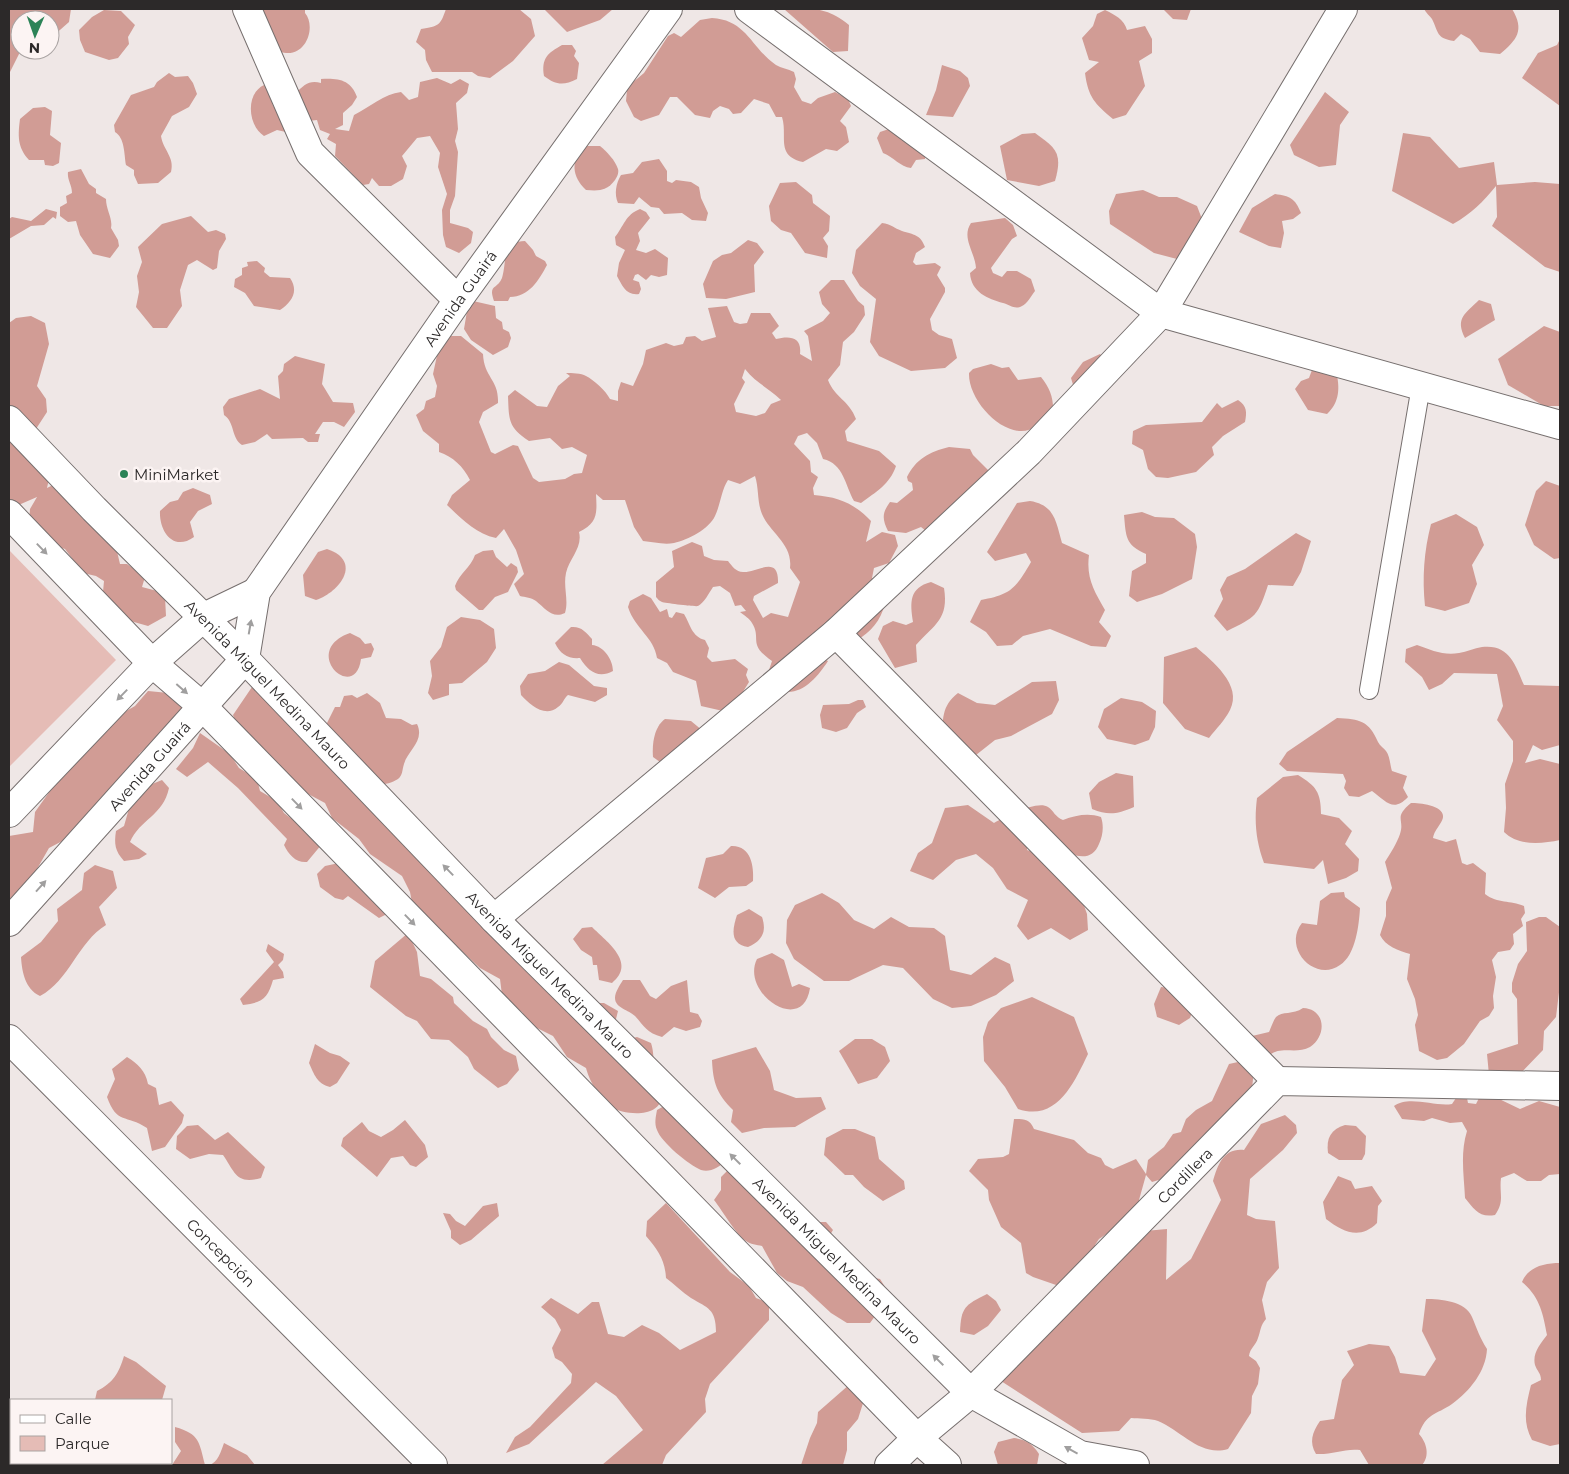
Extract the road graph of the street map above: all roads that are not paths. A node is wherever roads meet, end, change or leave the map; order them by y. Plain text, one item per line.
1 (247, 9) edge
2 (668, 9) edge
3 (749, 9) edge
4 (1344, 9) edge
5 (458, 300) junction
6 (1161, 313) junction
7 (1421, 386) junction
8 (9, 420) edge
9 (1560, 425) edge
10 (9, 514) edge
11 (256, 592) junction
12 (204, 617) junction
13 (836, 633) junction
14 (245, 658) junction
15 (152, 663) junction
16 (1369, 690) dead end
17 (202, 706) junction
18 (9, 813) edge
19 (494, 920) junction
20 (9, 922) edge
21 (9, 1039) edge
22 (1277, 1081) junction
23 (1560, 1086) edge
24 (971, 1393) junction
25 (917, 1438) junction
26 (433, 1465) edge
27 (888, 1465) edge
28 (947, 1465) edge
29 (1135, 1465) edge

1 - 5 street
2 - 5 street, Avenida Guairá
3 - 6 street
4 - 6 street
5 - 11 street, Avenida Guairá
6 - 7 street
6 - 13 street
7 - 9 street
7 - 16 lane
8 - 12 street, Avenida Miguel Medina Mauro
10 -> 15 street
11 - 12 street, Avenida Guairá
14 -> 11 street, Avenida Guairá
12 - 14 street, Avenida Miguel Medina Mauro
12 - 15 street, Avenida Guairá
13 - 19 street
13 - 22 street
14 - 17 street, Avenida Guairá
19 -> 14 street, Avenida Miguel Medina Mauro
15 -> 17 street
15 -> 18 street, Avenida Guairá
20 -> 17 street, Avenida Guairá
17 -> 25 street
24 -> 19 street, Avenida Miguel Medina Mauro
21 - 26 street, Concepción
22 - 23 street
22 - 24 street, Cordillera
24 - 25 street, Cordillera
29 -> 24 street, Avenida Miguel Medina Mauro
25 - 27 street, Cordillera
25 - 28 street

